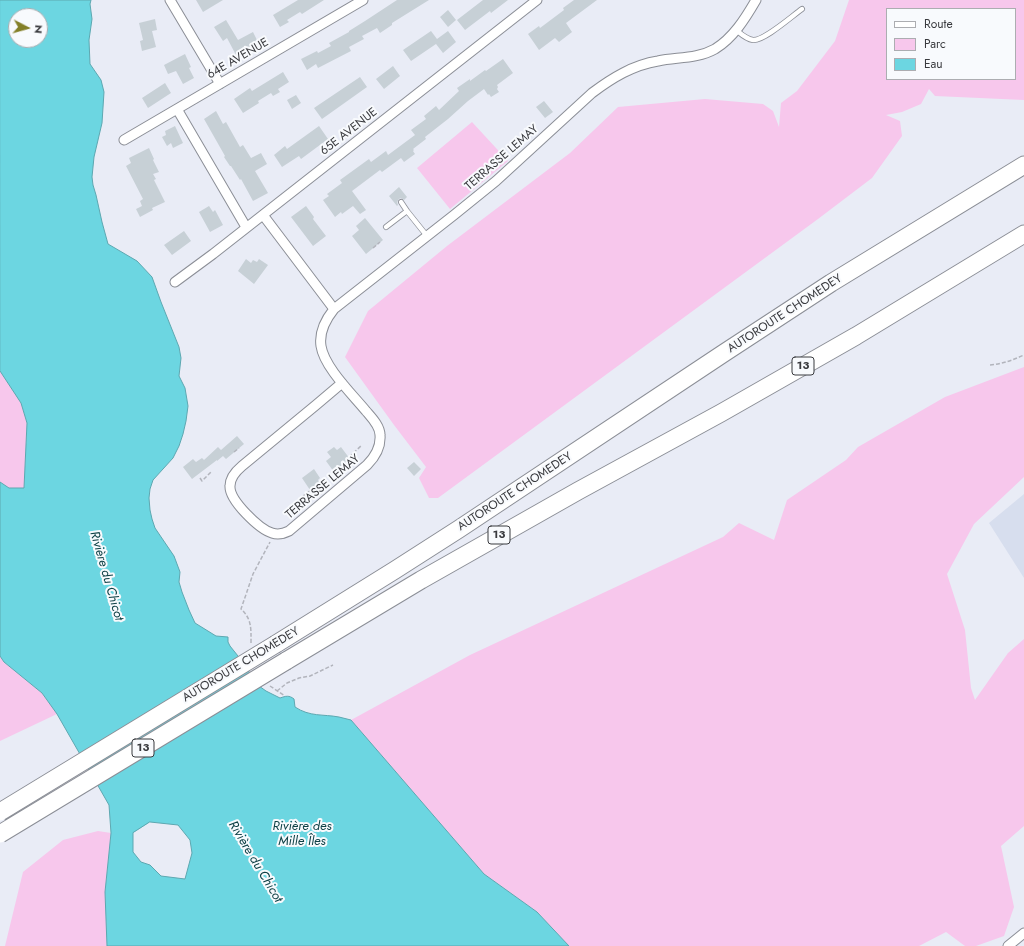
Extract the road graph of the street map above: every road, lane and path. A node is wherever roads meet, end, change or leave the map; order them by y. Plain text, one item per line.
1 (170, 0) edge
2 (363, 0) edge
3 (537, 0) edge
4 (756, 0) edge
5 (802, 9) dead end
6 (736, 30) junction
7 (220, 84) junction
8 (177, 109) junction
9 (124, 140) dead end
10 (1024, 165) edge
11 (401, 202) dead end
12 (407, 211) junction
13 (263, 215) junction
14 (386, 227) dead end
15 (246, 228) junction
16 (1024, 234) edge
17 (428, 236) junction
18 (380, 242) dead end
19 (373, 248) dead end
20 (175, 282) dead end
21 (334, 309) junction
22 (1024, 355) edge
23 (990, 365) dead end
24 (342, 383) junction
25 (362, 445) dead end
26 (239, 448) dead end
27 (234, 452) dead end
28 (349, 457) dead end
29 (210, 472) dead end
30 (200, 478) dead end
31 (315, 487) dead end
32 (303, 496) dead end
33 (270, 540) dead end
34 (241, 609) dead end
35 (333, 665) dead end
36 (277, 691) dead end
37 (0, 812) edge
38 (0, 834) edge
39 (1024, 933) edge
40 (1008, 946) edge

1 - 7 street
2 - 7 street, 64E AVENUE
3 - 13 street, 65E AVENUE
4 - 6 street, TERRASSE LEMAY
5 - 6 lane
6 - 17 street, TERRASSE LEMAY
7 - 8 street, 64E AVENUE
8 - 9 street, 64E AVENUE
8 - 15 street
10 - 37 highway, AUTOROUTE CHOMEDEY / 13, bridge
11 - 12 lane
12 - 14 lane
12 - 17 lane
13 - 15 street, 65E AVENUE
13 - 21 street
15 - 20 street, 65E AVENUE
16 - 38 highway, AUTOROUTE CHOMEDEY / 13, bridge
17 - 21 street, TERRASSE LEMAY
18 - 19 path
21 - 24 street, TERRASSE LEMAY
22 - 23 path
24 - 24 street, TERRASSE LEMAY
25 - 28 path
26 - 27 path
29 - 30 path
31 - 32 path
33 - 34 path
35 - 36 path
39 - 40 street

